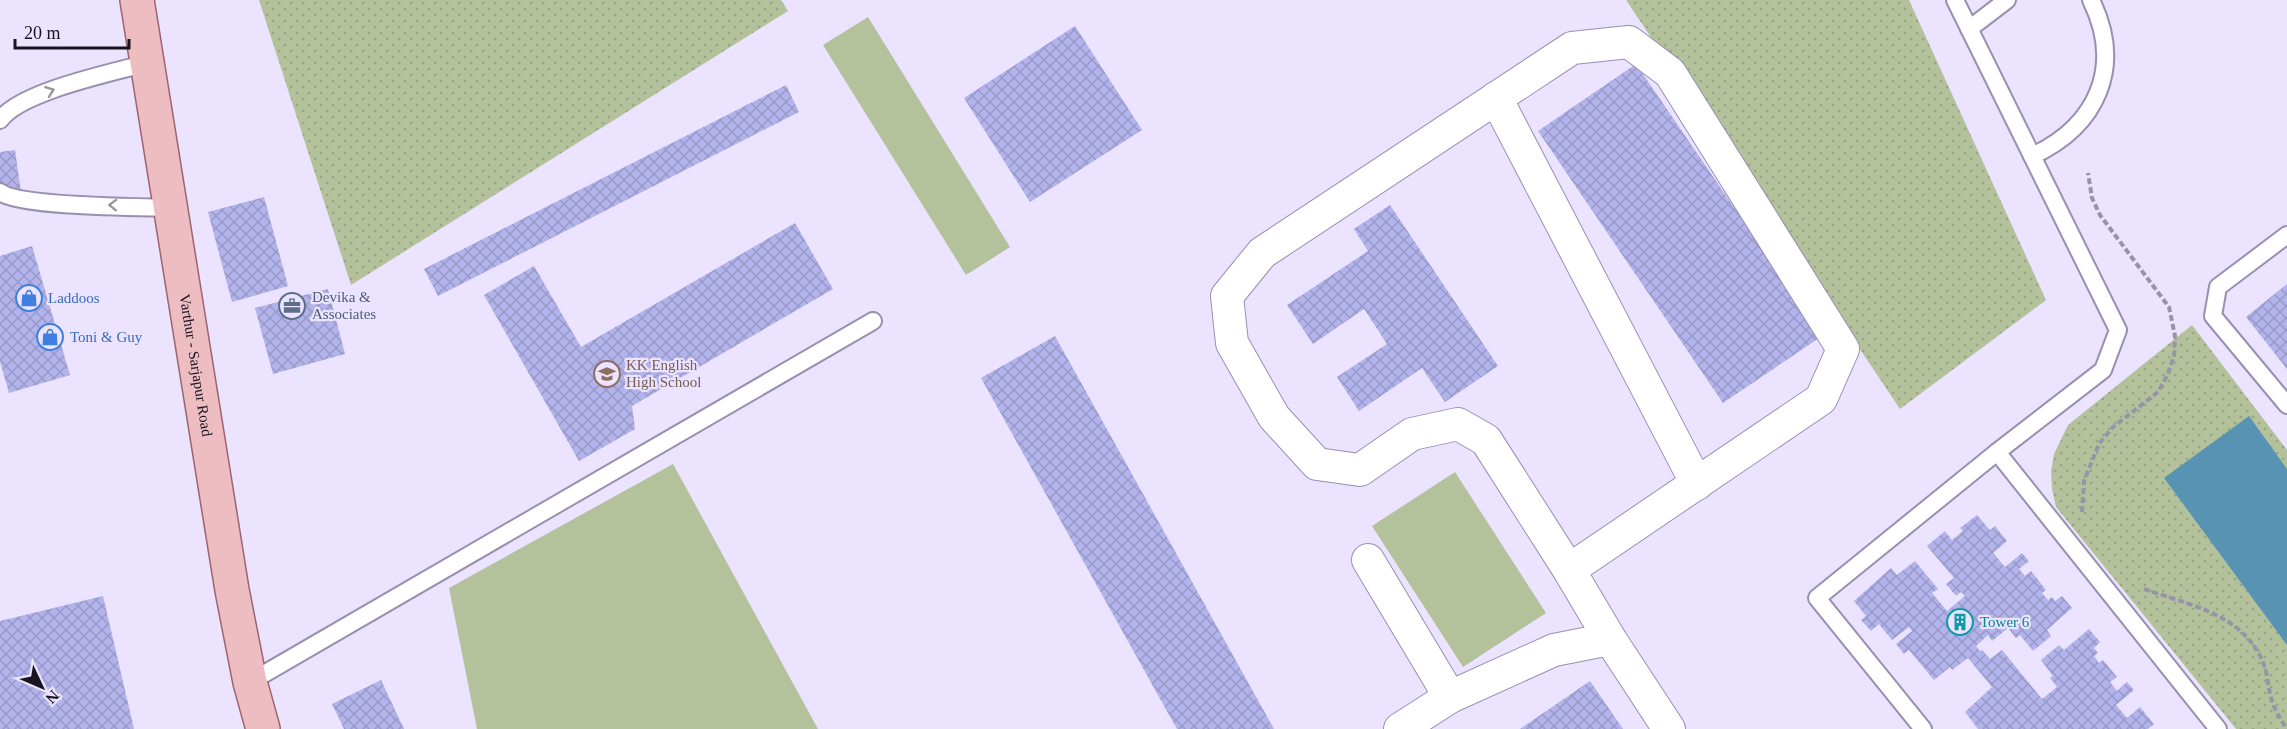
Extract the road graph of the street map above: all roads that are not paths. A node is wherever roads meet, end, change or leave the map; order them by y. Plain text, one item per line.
1 (137, 0) edge
2 (1955, 0) edge
3 (2007, 0) edge
4 (2091, 0) edge
5 (1969, 29) junction
6 (147, 63) junction
7 (1496, 98) junction
8 (0, 120) edge
9 (2032, 156) junction
10 (0, 192) edge
11 (171, 208) junction
12 (2287, 235) edge
13 (873, 321) dead end
14 (2287, 405) edge
15 (1997, 452) junction
16 (1697, 484) junction
17 (1368, 560) dead end
18 (1569, 570) junction
19 (1610, 639) junction
20 (250, 682) junction
21 (1450, 697) junction
22 (1413, 726) edge
23 (263, 729) edge
24 (1669, 729) edge
25 (1923, 729) edge
26 (2218, 729) edge

1 - 6 main road, Varthur - Sarjapur Road
2 - 5 lane
3 - 5 lane
4 - 9 lane
5 - 9 lane
8 -> 6 lane
6 - 11 main road, Varthur - Sarjapur Road
7 - 16 street
7 - 16 street
7 - 18 street
9 - 15 lane
11 -> 10 lane
11 - 20 main road, Varthur - Sarjapur Road
12 - 14 lane
13 - 20 lane
15 - 25 lane
15 - 26 lane
16 - 18 street
17 - 21 street
18 - 19 street
19 - 21 street
19 - 24 street
20 - 23 main road, Varthur - Sarjapur Road
21 - 22 street

